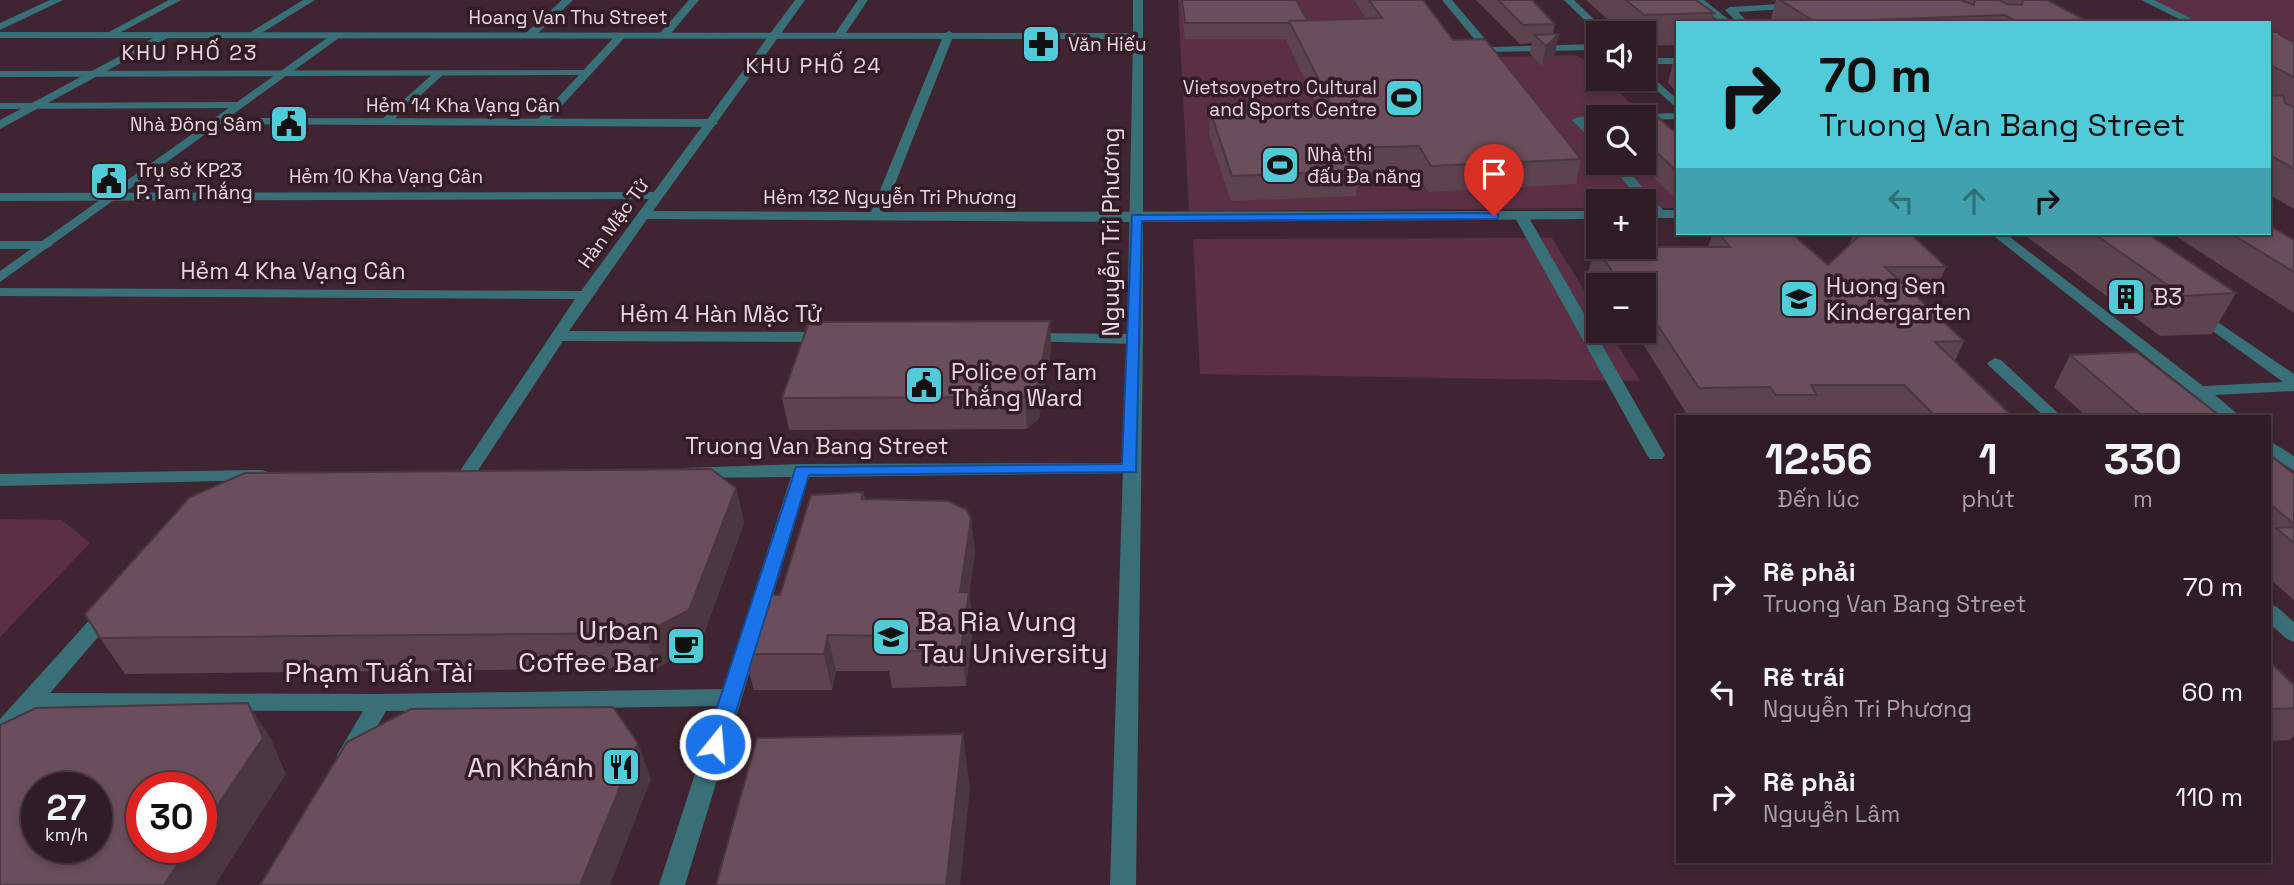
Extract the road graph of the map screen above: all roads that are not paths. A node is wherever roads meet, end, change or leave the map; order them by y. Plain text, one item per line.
1 (58, 0) edge
2 (176, 0) edge
3 (310, 0) edge
4 (568, 0) edge
5 (694, 0) edge
6 (800, 0) edge
7 (863, 0) edge
8 (1138, 0) edge
9 (1447, 0) edge
10 (1569, 0) edge
11 (1698, 0) edge
12 (2146, 0) edge
13 (1812, 5) edge
14 (1591, 21) edge
15 (1725, 21) edge
16 (1742, 21) edge
17 (2191, 21) edge
18 (0, 33) edge
19 (530, 34) junction
20 (776, 34) junction
21 (839, 34) junction
22 (949, 34) junction
23 (108, 35) junction
24 (165, 35) junction
25 (251, 35) junction
26 (338, 35) junction
27 (622, 35) junction
28 (664, 35) junction
29 (1137, 36) junction
30 (1586, 47) edge
31 (1656, 61) edge
32 (1676, 61) edge
33 (587, 72) junction
34 (284, 73) junction
35 (440, 73) junction
36 (0, 74) edge
37 (93, 74) junction
38 (1656, 85) edge
39 (1676, 104) edge
40 (237, 105) junction
41 (0, 106) edge
42 (35, 106) junction
43 (1676, 116) edge
44 (1656, 117) edge
45 (1586, 120) edge
46 (213, 122) junction
47 (384, 123) junction
48 (540, 123) junction
49 (712, 123) junction
50 (0, 125) edge
51 (1586, 129) edge
52 (1625, 175) edge
53 (116, 195) junction
54 (656, 196) junction
55 (0, 197) edge
56 (1659, 214) joint
57 (1676, 214) edge
58 (643, 215) junction
59 (1586, 215) edge
60 (1521, 216) junction
61 (876, 217) junction
62 (1136, 218) junction
63 (2000, 235) edge
64 (0, 245) edge
65 (46, 245) junction
66 (0, 278) edge
67 (0, 292) edge
68 (585, 295) junction
69 (2184, 304) edge
70 (559, 336) junction
71 (847, 337) edge
72 (1012, 338) edge
73 (1135, 339) junction
74 (1994, 363) dead end
75 (2294, 384) edge
76 (2199, 391) junction
77 (2052, 415) edge
78 (2230, 415) edge
79 (2271, 447) edge
80 (1656, 456) dead end
81 (2294, 465) edge
82 (1130, 469) junction
83 (802, 470) junction
84 (676, 472) edge
85 (495, 474) edge
86 (281, 475) edge
87 (228, 476) junction
88 (0, 480) edge
89 (210, 496) edge
90 (119, 598) edge
91 (2271, 613) edge
92 (2294, 634) edge
93 (730, 697) junction
94 (29, 701) junction
95 (379, 703) junction
96 (0, 734) edge
97 (339, 771) edge
98 (672, 885) edge
99 (1123, 885) edge

1 - 18 street
2 - 23 street
3 - 25 street
4 - 19 street
5 - 28 street
6 - 20 street, Hàn Mặc Tử
7 - 21 street
8 - 29 street, Nguyễn Tri Phương
9 - 30 street
10 - 14 street
11 - 15 street
12 - 17 street
13 - 16 street
18 - 23 street, Hoang Van Thu Street
19 - 26 street, Hoang Van Thu Street
19 - 27 street, Hoang Van Thu Street
20 - 21 street, Hoang Van Thu Street
20 - 28 street, Hoang Van Thu Street
20 - 49 street, Hàn Mặc Tử
21 - 22 street, Hoang Van Thu Street
22 - 29 street, Hoang Van Thu Street
22 - 61 street
23 - 24 street, Hoang Van Thu Street
24 - 25 street, Hoang Van Thu Street
24 - 37 street
25 - 26 street, Hoang Van Thu Street
26 - 34 street
27 - 28 street, Hoang Van Thu Street
27 - 33 street
29 - 62 street, Nguyễn Tri Phương
31 - 32 street
33 - 35 street
33 - 48 street
34 - 35 street
34 - 37 street
34 - 40 street
35 - 47 street
36 - 37 street
37 - 42 street
38 - 39 street
40 - 42 street
40 - 46 street
41 - 42 street
42 - 50 street
43 - 44 street
45 - 51 street
46 - 47 street, Hẻm 14 Kha Vạng Cân
46 - 53 street
47 - 48 street, Hẻm 14 Kha Vạng Cân
48 - 49 street, Hẻm 14 Kha Vạng Cân
49 - 54 street, Hàn Mặc Tử
52 - 56 street
53 - 54 street, Hẻm 10 Kha Vạng Cân
53 - 55 street, Hẻm 10 Kha Vạng Cân
53 - 65 street
54 - 58 street, Hàn Mặc Tử
56 - 57 street
58 - 61 street, Hẻm 132 Nguyễn Tri Phương
58 - 68 street, Hàn Mặc Tử
59 - 60 street, Hẻm 132 Nguyễn Tri Phương
60 - 62 street, Hẻm 132 Nguyễn Tri Phương
60 - 80 street
61 - 62 street, Hẻm 132 Nguyễn Tri Phương
62 - 73 street, Nguyễn Tri Phương
63 - 76 street
64 - 65 street
65 - 66 street
67 - 68 street, Hẻm 4 Kha Vạng Cân
68 - 70 street, Hàn Mặc Tử
69 - 75 street
70 - 71 street, Hẻm 4 Hàn Mặc Tử
70 - 85 street, Hàn Mặc Tử
72 - 73 street
73 - 82 street, Nguyễn Tri Phương
74 - 77 street
75 - 76 street
76 - 78 street
79 - 81 street
82 - 83 street, Truong Van Bang Street
82 - 99 street, Nguyễn Tri Phương
83 - 84 street, Truong Van Bang Street
83 - 93 street
86 - 87 street
87 - 88 street
87 - 89 street
90 - 94 street
91 - 92 street
93 - 95 street, Phạm Tuấn Tài
93 - 98 street
94 - 95 street, Phạm Tuấn Tài
94 - 96 street
95 - 97 street

